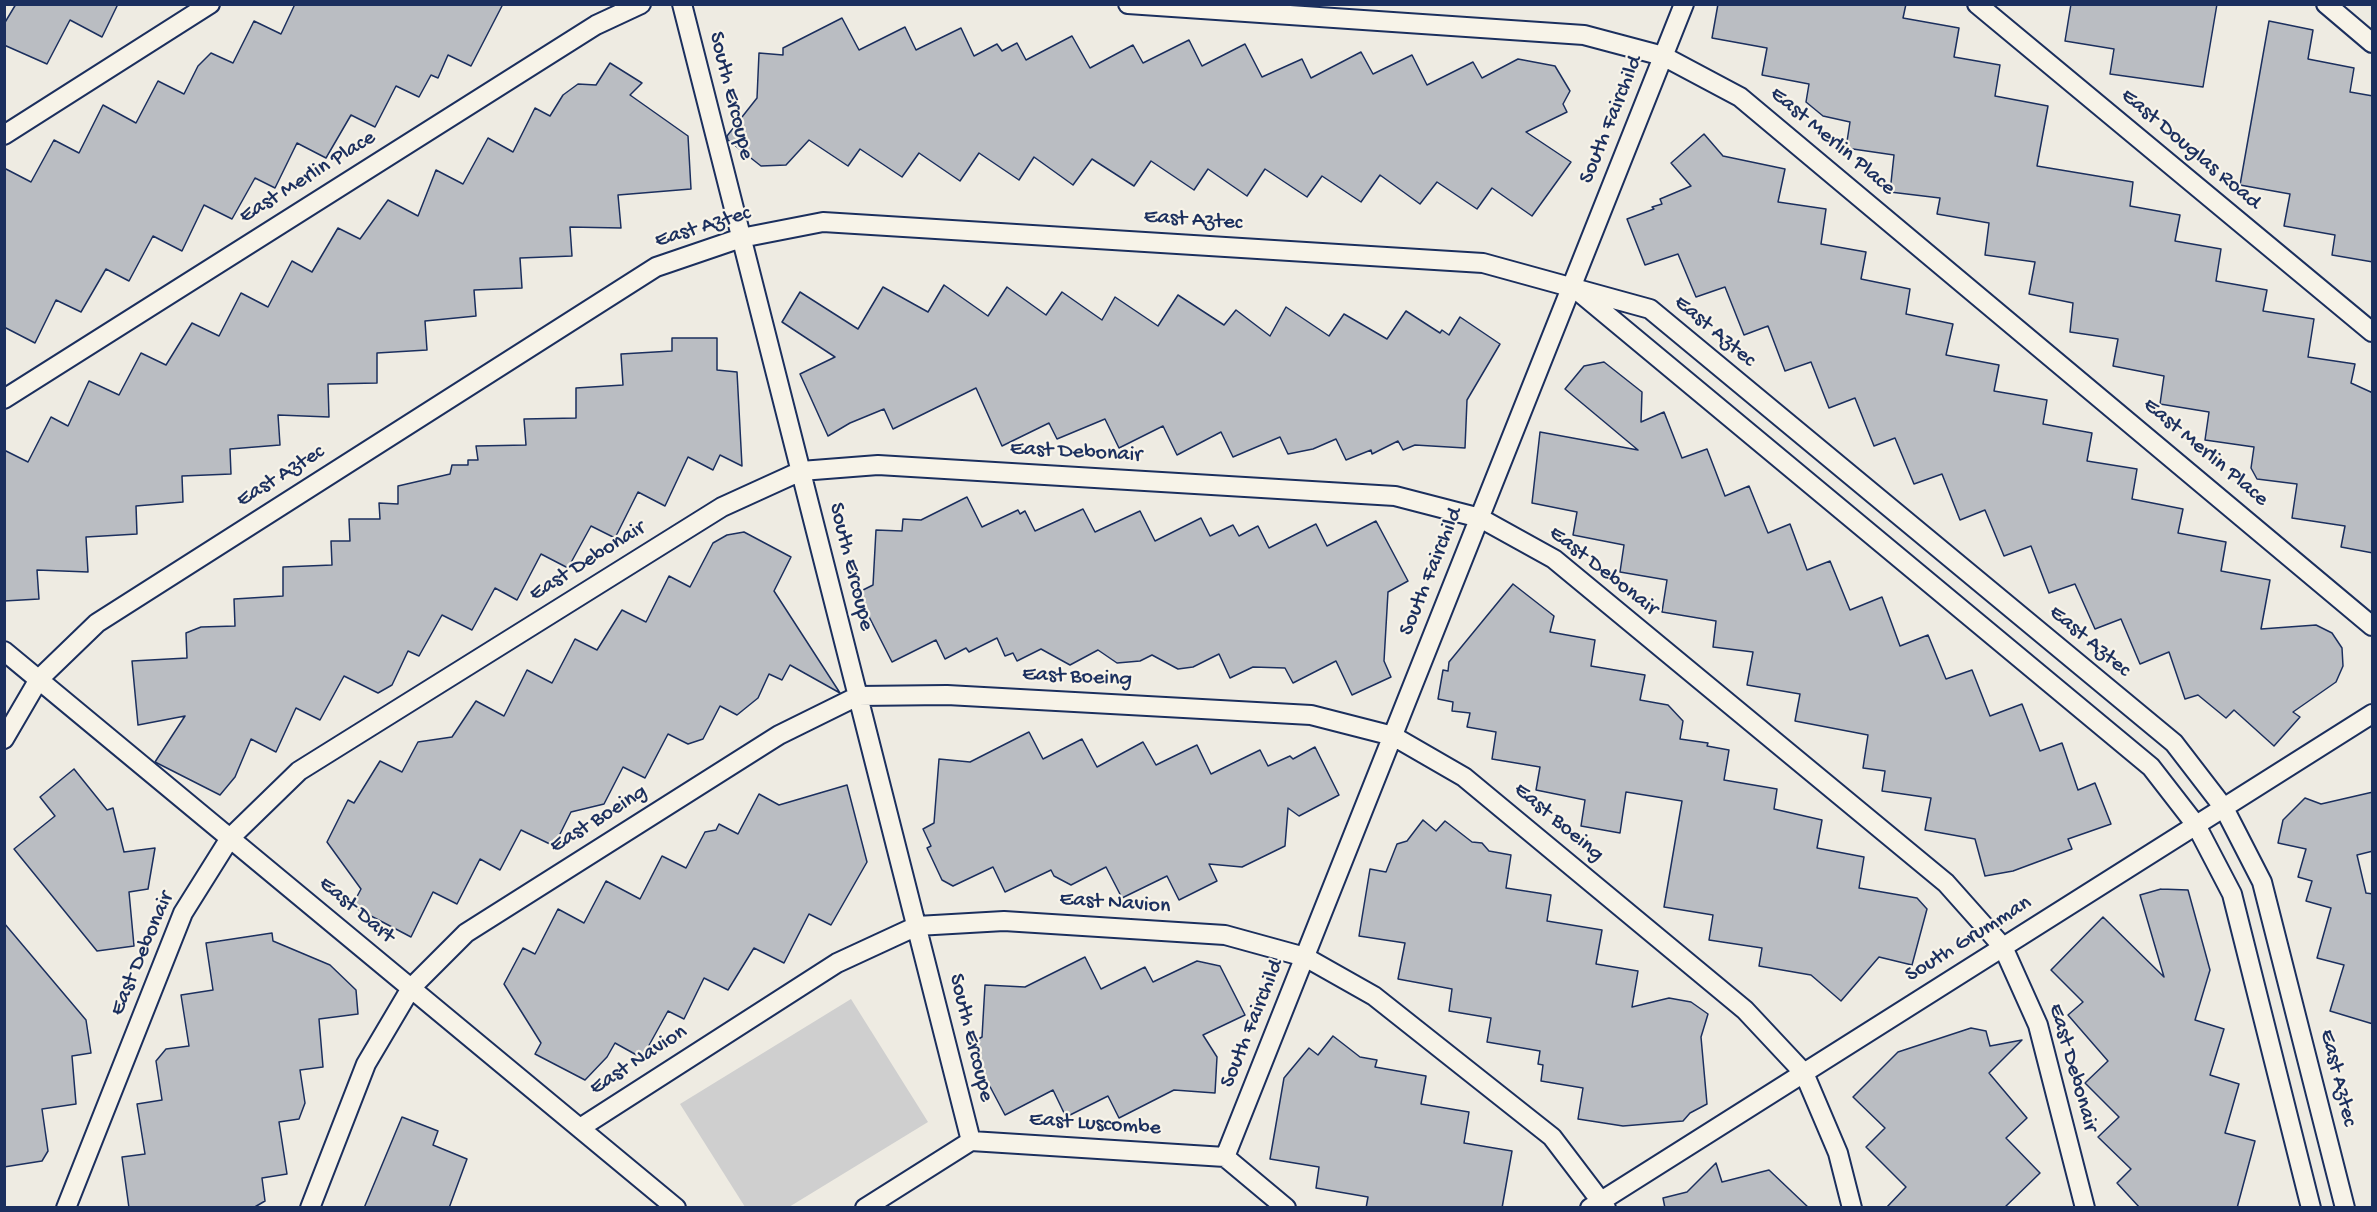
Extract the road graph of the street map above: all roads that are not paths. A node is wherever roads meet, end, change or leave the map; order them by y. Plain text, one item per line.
1 (210, 4) edge
2 (642, 4) edge
3 (682, 4) edge
4 (1128, 4) edge
5 (1684, 4) edge
6 (1977, 4) edge
7 (2326, 4) edge
8 (2373, 43) edge
9 (1663, 56) junction
10 (4, 135) edge
11 (741, 238) junction
12 (1572, 286) junction
13 (2373, 332) edge
14 (4, 399) edge
15 (801, 471) junction
16 (1480, 518) junction
17 (2373, 626) edge
18 (4, 651) edge
19 (39, 679) junction
20 (858, 696) junction
21 (2373, 714) edge
22 (1393, 736) junction
23 (4, 739) edge
24 (2224, 808) junction
25 (2196, 825) junction
26 (230, 838) junction
27 (916, 926) junction
28 (2003, 947) junction
29 (1305, 957) junction
30 (411, 988) junction
31 (1804, 1072) junction
32 (580, 1128) junction
33 (971, 1141) junction
34 (1225, 1157) junction
35 (1599, 1205) edge
36 (66, 1208) edge
37 (309, 1208) edge
38 (676, 1208) edge
39 (865, 1208) edge
40 (1286, 1208) edge
41 (1852, 1208) edge
42 (2085, 1208) edge
43 (2311, 1208) edge
44 (2345, 1208) edge

1 - 10 lane
2 - 14 lane, East Merlin Place
3 - 11 lane, South Ercoupe
4 - 9 lane, East Merlin Place
5 - 9 lane, South Fairchild
6 - 13 lane, East Douglas Road
7 - 8 lane
9 - 12 lane, South Fairchild
9 - 17 lane, East Merlin Place
11 - 12 lane, East Aztec
11 - 15 lane, South Ercoupe
11 - 19 lane, East Aztec
12 - 16 lane, South Fairchild
12 - 24 lane, East Aztec
12 - 25 lane, East Aztec
15 - 16 lane, East Debonair
15 - 20 lane, South Ercoupe
15 - 26 lane, East Debonair
16 - 22 lane, South Fairchild
16 - 28 lane, East Debonair
18 - 19 lane, East Dart
19 - 23 lane, East Aztec
19 - 26 lane, East Dart
20 - 22 lane, East Boeing
20 - 27 lane, South Ercoupe
20 - 30 lane, East Boeing
21 - 24 lane, South Grumman
22 - 29 lane, South Fairchild
22 - 31 lane, East Boeing
24 - 25 lane, South Grumman
24 - 44 lane, East Aztec
25 - 28 lane, South Grumman
25 - 43 lane, East Aztec
26 - 30 lane, East Dart
26 - 36 lane, East Debonair
27 - 29 lane, East Navion
27 - 32 lane, East Navion
27 - 33 lane, South Ercoupe
28 - 31 lane, South Grumman
28 - 42 lane, East Debonair
29 - 34 lane, South Fairchild
29 - 35 lane, East Navion
30 - 32 lane, East Dart
30 - 37 lane, East Boeing
31 - 35 lane, South Grumman
31 - 41 lane, East Boeing
32 - 38 lane, East Dart
33 - 34 lane, East Luscombe
33 - 39 lane
34 - 40 lane

